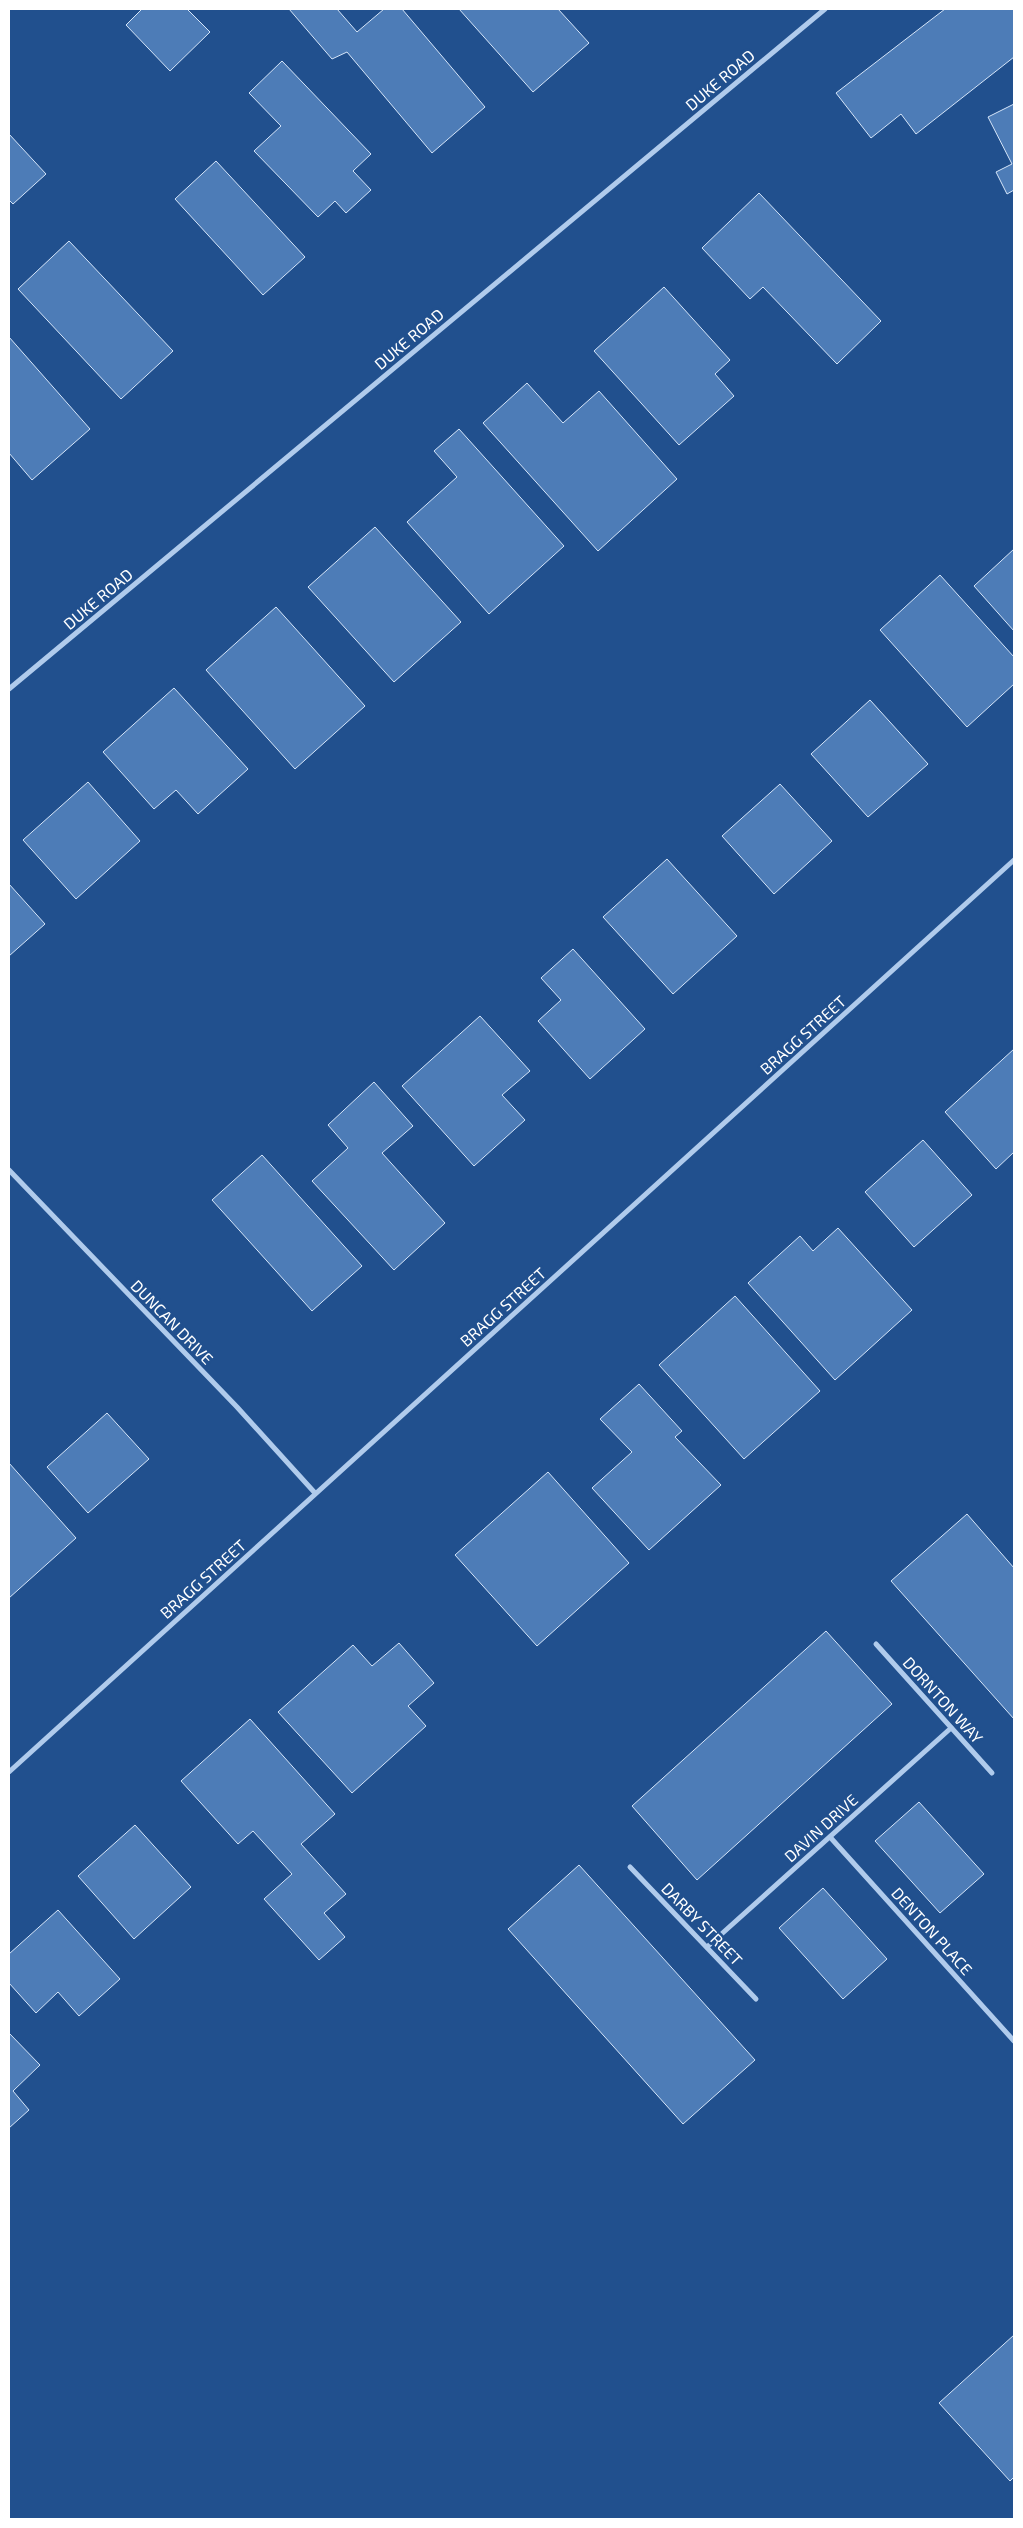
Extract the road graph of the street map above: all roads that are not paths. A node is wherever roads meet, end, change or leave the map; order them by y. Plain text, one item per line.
1 (825, 9) edge
2 (9, 689) edge
3 (1014, 860) edge
4 (9, 1170) edge
5 (315, 1493) junction
6 (876, 1644) dead end
7 (951, 1728) junction
8 (9, 1772) edge
9 (992, 1773) dead end
10 (830, 1837) junction
11 (630, 1867) dead end
12 (707, 1948) junction
13 (756, 1999) dead end
14 (1014, 2041) edge

1 - 2 street, DUKE ROAD
3 - 5 street, BRAGG STREET
4 - 5 street, DUNCAN DRIVE
5 - 8 street, BRAGG STREET
6 - 7 street, DORNTON WAY
7 - 9 street, DORNTON WAY
7 - 10 street, DAVIN DRIVE
10 - 12 street, DAVIN DRIVE
10 - 14 street, DENTON PLACE
11 - 12 street, DARBY STREET
12 - 13 street, DARBY STREET

